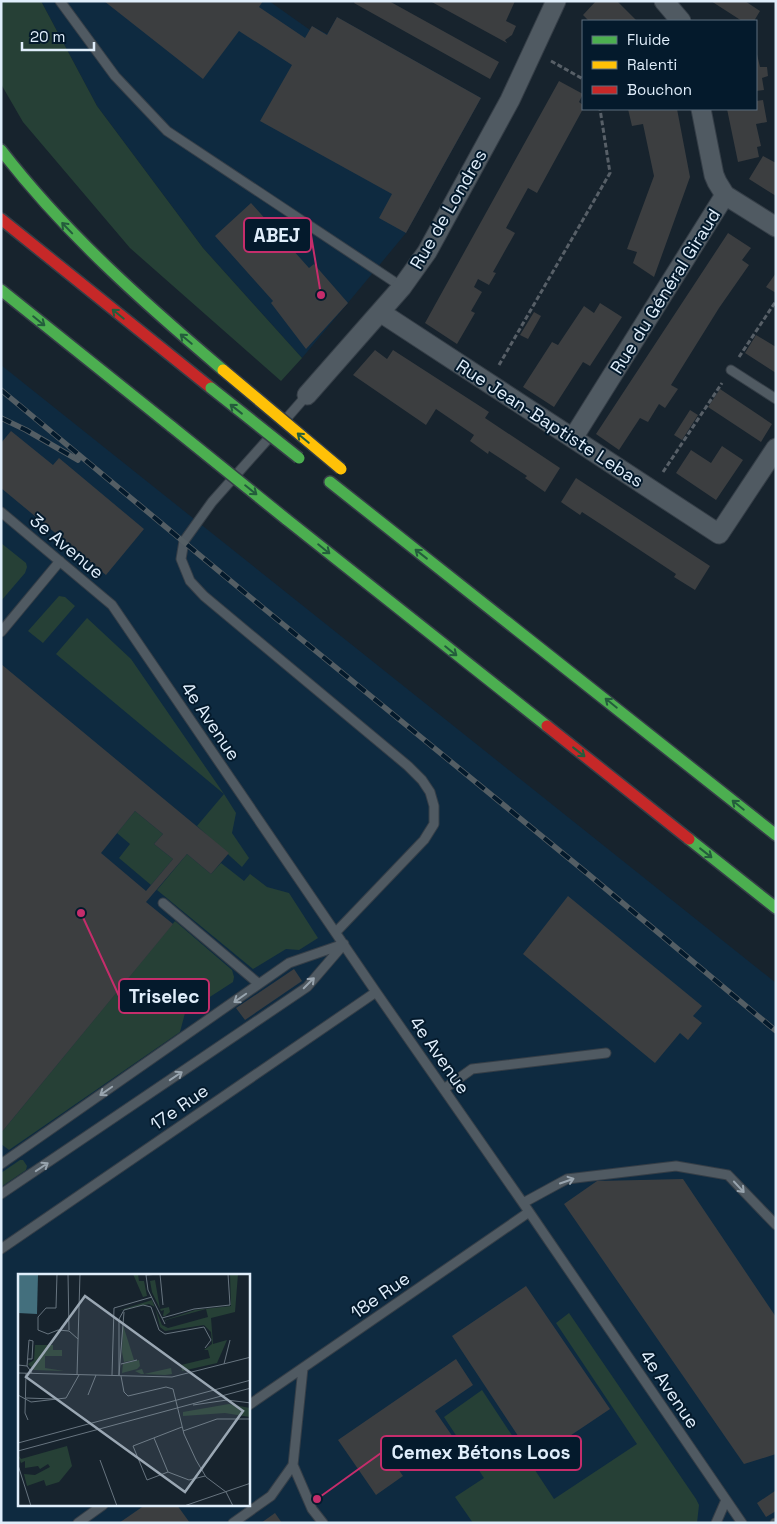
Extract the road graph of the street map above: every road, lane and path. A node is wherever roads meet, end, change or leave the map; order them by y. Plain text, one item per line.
1 (60, 1) edge
2 (556, 1) edge
3 (664, 1) edge
4 (679, 20) edge
5 (533, 52) junction
6 (582, 78) edge
7 (600, 110) edge
8 (701, 110) edge
9 (1, 150) edge
10 (725, 195) junction
11 (1, 219) edge
12 (776, 227) edge
13 (402, 288) junction
14 (1, 290) edge
15 (776, 301) edge
16 (380, 312) junction
17 (731, 370) junction
18 (489, 383) junction
19 (307, 395) joint
20 (776, 400) edge
21 (573, 438) junction
22 (776, 448) edge
23 (307, 464) dead end
24 (344, 472) dead end
25 (326, 479) dead end
26 (652, 490) junction
27 (1, 512) edge
28 (414, 534) dead end
29 (60, 561) junction
30 (112, 605) joint
31 (1, 632) edge
32 (570, 671) junction
33 (776, 835) edge
34 (163, 903) dead end
35 (776, 908) edge
36 (336, 932) junction
37 (344, 944) junction
38 (260, 984) junction
39 (376, 992) junction
40 (606, 1053) dead end
41 (444, 1089) junction
42 (1, 1164) edge
43 (1, 1194) edge
44 (524, 1203) junction
45 (529, 1212) junction
46 (776, 1225) edge
47 (1, 1249) edge
48 (303, 1368) junction
49 (250, 1404) edge
50 (293, 1465) junction
51 (726, 1500) junction
52 (102, 1506) edge
53 (78, 1523) edge
54 (233, 1523) edge
55 (322, 1523) edge
56 (716, 1523) edge
57 (742, 1523) edge

1 - 13 lane
2 - 5 street, Rue de Londres
3 - 4 street
5 - 6 path
5 - 13 street, Rue de Londres
7 - 18 path
8 - 10 street, Rue du Général Giraud
24 -> 9 highway, bridge
10 - 12 street
10 - 21 street, Rue du Général Giraud
23 -> 11 highway, bridge
13 - 16 street, Rue de Londres
14 -> 35 highway, bridge
15 - 17 path
16 - 18 street, Rue Jean-Baptiste Lebas
16 - 19 street, Rue de Londres
17 - 20 lane
17 - 26 path
18 - 21 street, Rue Jean-Baptiste Lebas
19 - 36 lane
21 - 26 street, Rue Jean-Baptiste Lebas
22 - 26 street, Rue Jean-Baptiste Lebas
32 -> 25 highway
27 - 29 lane, 3e Avenue
28 - 32 highway
29 - 30 lane, 3e Avenue
29 - 31 lane
30 - 36 lane, 4e Avenue
33 -> 32 highway
34 - 38 lane
36 - 37 lane, 4e Avenue
37 - 38 lane
37 - 39 lane, 4e Avenue
43 -> 37 lane
38 -> 42 lane
39 - 41 lane, 4e Avenue
39 - 47 lane, 17e Rue
40 - 41 lane
41 - 44 lane, 4e Avenue
44 - 45 lane, 4e Avenue
44 -> 46 lane
45 - 48 lane, 18e Rue
45 - 51 lane, 4e Avenue
48 - 49 lane, 18e Rue
48 - 50 lane
50 - 54 lane
50 - 55 lane
51 - 56 lane
51 - 57 lane, 4e Avenue
52 - 53 lane

